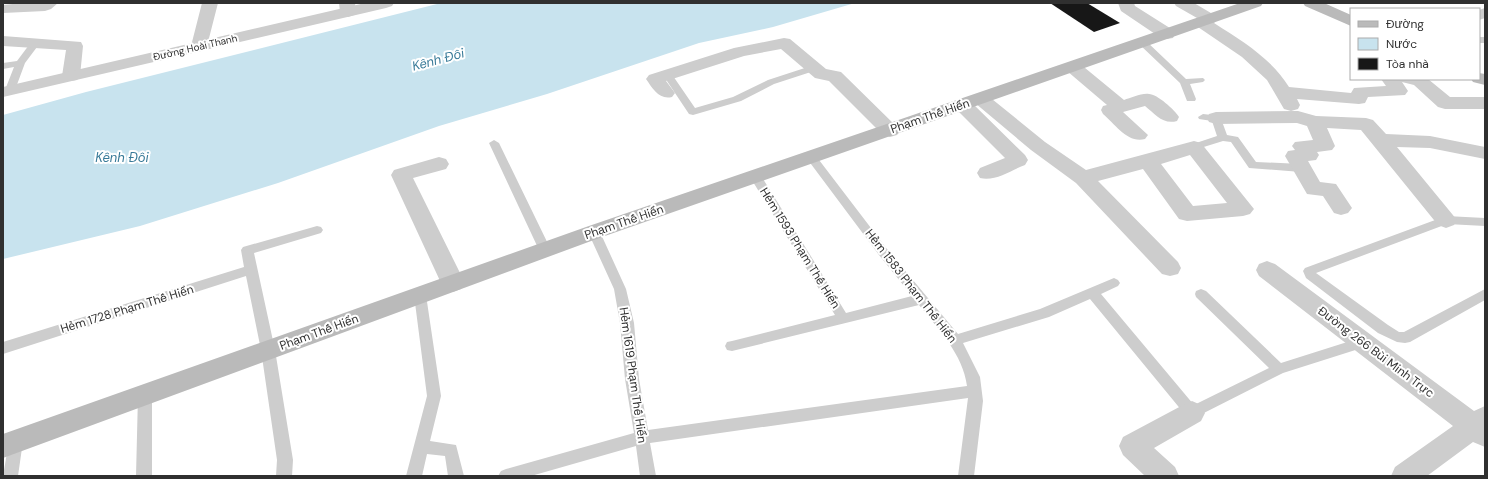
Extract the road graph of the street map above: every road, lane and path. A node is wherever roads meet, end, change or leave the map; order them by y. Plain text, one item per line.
1 (50, 3) edge
2 (210, 3) edge
3 (386, 3) edge
4 (1126, 3) edge
5 (1182, 3) edge
6 (1311, 3) edge
7 (1342, 3) edge
8 (1250, 4) edge
9 (7, 8) edge
10 (347, 8) edge
11 (1353, 8) edge
12 (1205, 21) junction
13 (1350, 21) edge
14 (1167, 34) junction
15 (3, 41) edge
16 (1142, 42) junction
17 (35, 43) junction
18 (199, 46) junction
19 (20, 63) junction
20 (3, 66) edge
21 (1073, 67) junction
22 (814, 68) junction
23 (668, 75) junction
24 (71, 76) junction
25 (1200, 80) dead end
26 (1391, 80) edge
27 (1414, 80) edge
28 (1184, 82) junction
29 (6, 91) edge
30 (1283, 92) junction
31 (666, 93) dead end
32 (1191, 99) dead end
33 (972, 102) junction
34 (1485, 103) edge
35 (1121, 107) junction
36 (1170, 117) dead end
37 (1210, 118) joint
38 (1306, 119) junction
39 (890, 131) junction
40 (1138, 135) dead end
41 (1222, 138) junction
42 (1381, 140) junction
43 (494, 142) dead end
44 (1194, 147) junction
45 (1485, 153) edge
46 (812, 158) junction
47 (1148, 161) junction
48 (439, 164) dead end
49 (1301, 168) junction
50 (987, 172) dead end
51 (756, 177) junction
52 (1083, 178) junction
53 (1341, 208) dead end
54 (1446, 220) junction
55 (1485, 222) edge
56 (317, 230) dead end
57 (594, 232) junction
58 (545, 250) junction
59 (1170, 268) dead end
60 (251, 270) junction
61 (1267, 270) dead end
62 (453, 283) junction
63 (1114, 283) dead end
64 (1092, 292) junction
65 (1201, 294) dead end
66 (1485, 294) edge
67 (420, 295) junction
68 (922, 299) junction
69 (843, 318) junction
70 (1359, 330) junction
71 (955, 340) junction
72 (732, 346) dead end
73 (3, 348) edge
74 (268, 350) junction
75 (1279, 369) junction
76 (975, 391) junction
77 (145, 395) junction
78 (1192, 413) junction
79 (1481, 426) edge
80 (641, 438) junction
81 (9, 444) edge
82 (422, 446) junction
83 (1418, 473) edge
84 (10, 476) edge
85 (144, 476) edge
86 (284, 476) edge
87 (414, 476) edge
88 (456, 476) edge
89 (506, 476) edge
90 (648, 476) edge
91 (966, 476) edge
92 (1165, 476) edge

1 - 9 street
2 - 18 street
3 - 10 street, Đường Hoài Thanh
4 - 14 street
5 - 12 street
6 - 13 main road
7 - 11 main road
8 - 12 main road, Phạm Thế Hiển
10 - 18 street, Đường Hoài Thanh
12 - 14 main road, Phạm Thế Hiển
12 - 30 street
14 - 16 main road, Phạm Thế Hiển
15 - 17 street
16 - 21 main road, Phạm Thế Hiển
16 - 28 lane
17 - 19 lane
17 - 24 street
18 - 24 street, Đường Hoài Thanh
19 - 20 lane
19 - 29 lane
21 - 33 main road, Phạm Thế Hiển
21 - 35 street
22 - 23 street
22 - 23 lane
22 - 39 street
23 - 31 street
24 - 29 street, Đường Hoài Thanh
25 - 28 lane
26 - 30 street
27 - 34 street
28 - 32 lane
30 - 38 street
33 - 39 main road, Phạm Thế Hiển
33 - 50 street
33 - 52 street
35 - 36 street
35 - 40 street
37 - 38 street
37 - 41 lane
38 - 42 street
38 - 49 street
39 - 46 main road, Phạm Thế Hiển
41 - 44 lane
41 - 49 lane
42 - 45 street
42 - 54 street
43 - 58 lane
44 - 47 street
44 - 47 street
46 - 51 main road, Phạm Thế Hiển
46 - 68 lane, Hẻm 1583 Phạm Thế Hiển
47 - 52 street
48 - 62 street
49 - 53 street
51 - 57 main road, Phạm Thế Hiển
51 - 69 lane, Hẻm 1593 Phạm Thế Hiển
52 - 59 street
54 - 55 lane
54 - 70 lane
56 - 60 lane
57 - 58 main road, Phạm Thế Hiển
57 - 80 lane, Hẻm 1619 Phạm Thế Hiển
58 - 62 main road, Phạm Thế Hiển
60 - 73 lane, Hẻm 1728 Phạm Thế Hiển
60 - 74 lane
61 - 70 street, Đường 266 Bùi Minh Trực
62 - 67 main road, Phạm Thế Hiển
63 - 64 lane
64 - 71 lane
64 - 78 lane
65 - 75 lane
66 - 70 lane
67 - 74 main road, Phạm Thế Hiển
67 - 82 lane
68 - 69 lane
68 - 71 lane, Hẻm 1583 Phạm Thế Hiển
69 - 72 lane
70 - 75 lane
70 - 79 street, Đường 266 Bùi Minh Trực
71 - 76 lane, Hẻm 1583 Phạm Thế Hiển
74 - 77 main road, Phạm Thế Hiển
74 - 86 lane
75 - 78 lane
76 - 80 lane
76 - 91 lane, Hẻm 1583 Phạm Thế Hiển
77 - 81 main road, Phạm Thế Hiển
77 - 85 lane
78 - 92 street
79 - 83 street
80 - 89 lane
80 - 90 lane, Hẻm 1619 Phạm Thế Hiển
81 - 84 lane
82 - 87 lane
82 - 88 lane

